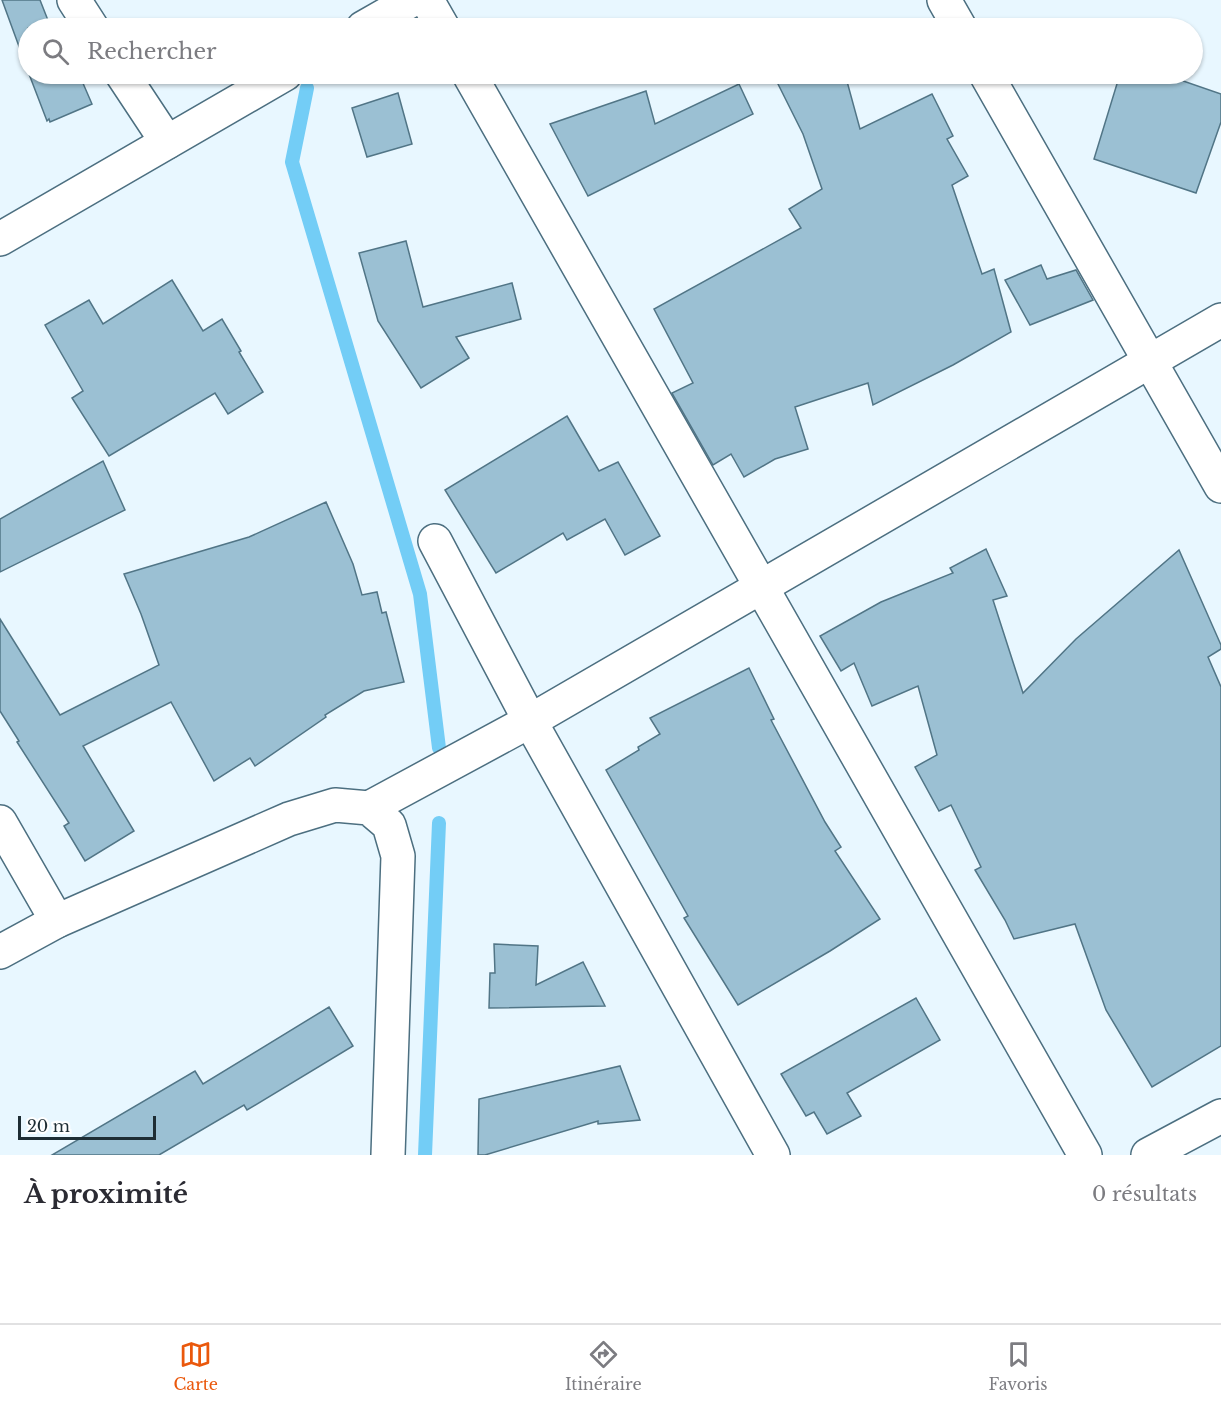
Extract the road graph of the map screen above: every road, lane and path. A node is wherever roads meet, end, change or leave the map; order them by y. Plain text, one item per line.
1 (74, 0) edge
2 (412, 0) edge
3 (427, 0) edge
4 (944, 0) edge
5 (86, 18) edge
6 (380, 18) edge
7 (437, 18) edge
8 (954, 18) edge
9 (129, 84) edge
10 (268, 84) edge
11 (475, 84) edge
12 (992, 84) edge
13 (167, 142) junction
14 (0, 239) edge
15 (1221, 320) edge
16 (1149, 361) junction
17 (1221, 486) edge
18 (435, 542) dead end
19 (761, 587) junction
20 (531, 721) junction
21 (369, 808) junction
22 (0, 822) edge
23 (57, 921) junction
24 (0, 952) edge
25 (1221, 1116) edge
26 (388, 1155) edge
27 (773, 1155) edge
28 (1085, 1155) edge
29 (1148, 1155) edge

1 - 5 street
2 - 6 street
3 - 7 street
4 - 8 street
9 - 13 street
10 - 13 street
11 - 19 street
12 - 16 street
13 - 14 street
15 - 16 street
16 - 17 street
16 - 19 street
18 - 20 street
19 - 20 street
19 - 28 street
20 - 21 street
20 - 27 street
21 - 23 street
21 - 26 street
22 - 23 street
23 - 24 street
25 - 29 street

